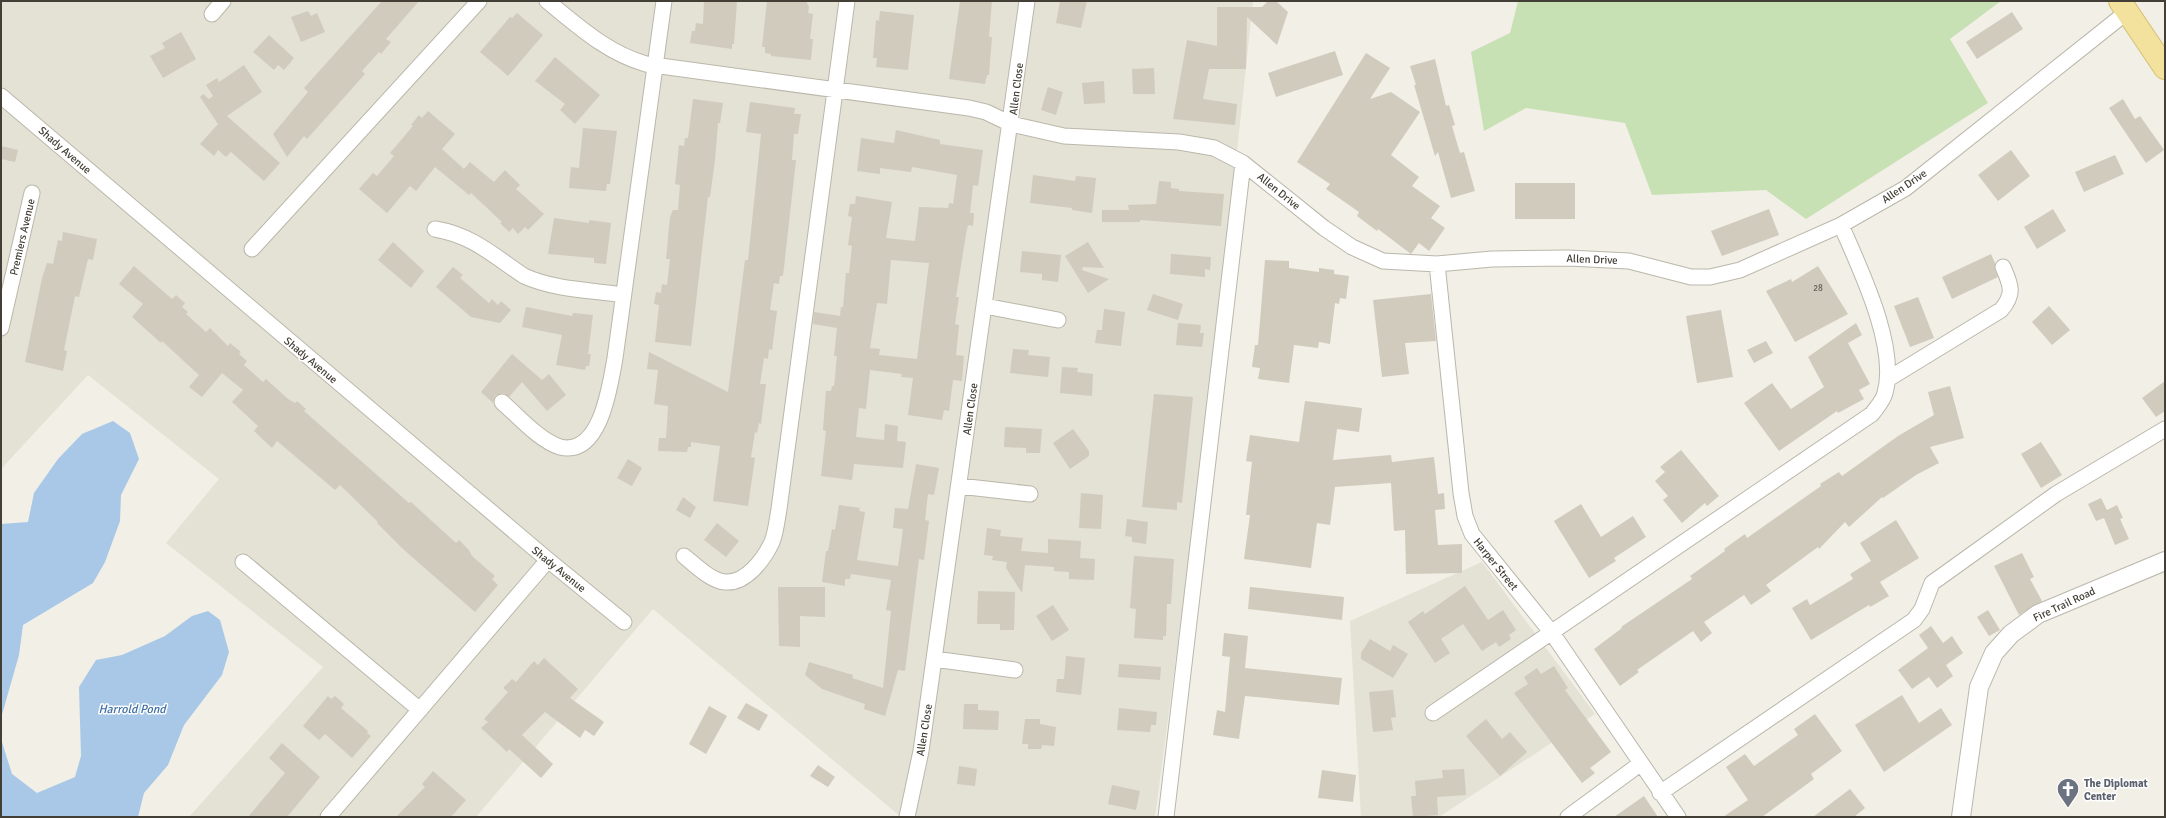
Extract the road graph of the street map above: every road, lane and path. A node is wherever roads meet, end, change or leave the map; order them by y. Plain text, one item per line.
1 (223, 1) edge
2 (480, 1) edge
3 (547, 1) edge
4 (664, 1) edge
5 (847, 1) edge
6 (1027, 1) edge
7 (2123, 7) edge
8 (212, 14) dead end
9 (655, 66) junction
10 (2165, 68) edge
11 (835, 90) junction
12 (1, 96) edge
13 (1011, 124) junction
14 (1244, 163) junction
15 (32, 193) dead end
16 (1841, 225) junction
17 (436, 229) dead end
18 (252, 249) dead end
19 (1437, 264) junction
20 (2003, 267) dead end
21 (623, 295) junction
22 (985, 306) junction
23 (1058, 320) dead end
24 (1, 328) edge
25 (1888, 379) junction
26 (502, 402) dead end
27 (2165, 429) edge
28 (959, 486) junction
29 (1030, 494) dead end
30 (684, 556) dead end
31 (548, 560) junction
32 (2165, 561) edge
33 (243, 562) dead end
34 (624, 622) dead end
35 (1552, 633) junction
36 (934, 659) junction
37 (1015, 670) dead end
38 (420, 710) junction
39 (1433, 713) dead end
40 (1640, 764) junction
41 (1660, 793) junction
42 (328, 817) edge
43 (908, 817) edge
44 (1166, 817) edge
45 (1568, 817) edge
46 (1678, 817) edge
47 (1961, 817) edge

1 - 8 street
2 - 18 street
3 - 9 street, Allen Drive
4 - 9 street
5 - 11 street
6 - 13 street, Allen Close
7 - 10 main road
7 - 16 street, Allen Drive
9 - 11 street, Allen Drive
9 - 21 street
11 - 13 street, Allen Drive
11 - 30 street
12 - 31 street, Shady Avenue
13 - 14 street, Allen Drive
13 - 22 street, Allen Close
14 - 19 street, Allen Drive
14 - 44 street
15 - 24 street, Premiers Avenue
16 - 19 street, Allen Drive
16 - 25 street
17 - 21 street
19 - 35 street, Harper Street
20 - 25 street
21 - 26 street
22 - 23 street
22 - 28 street, Allen Close
25 - 35 street
27 - 41 street
28 - 29 street
28 - 36 street, Allen Close
31 - 34 street, Shady Avenue
31 - 38 street
32 - 47 street, Fire Trail Road
33 - 38 street
35 - 39 street
35 - 40 street, Harper Street
36 - 37 street
36 - 43 street, Allen Close
38 - 42 street
40 - 41 street, Harper Street
40 - 45 street
41 - 46 street, Harper Street

